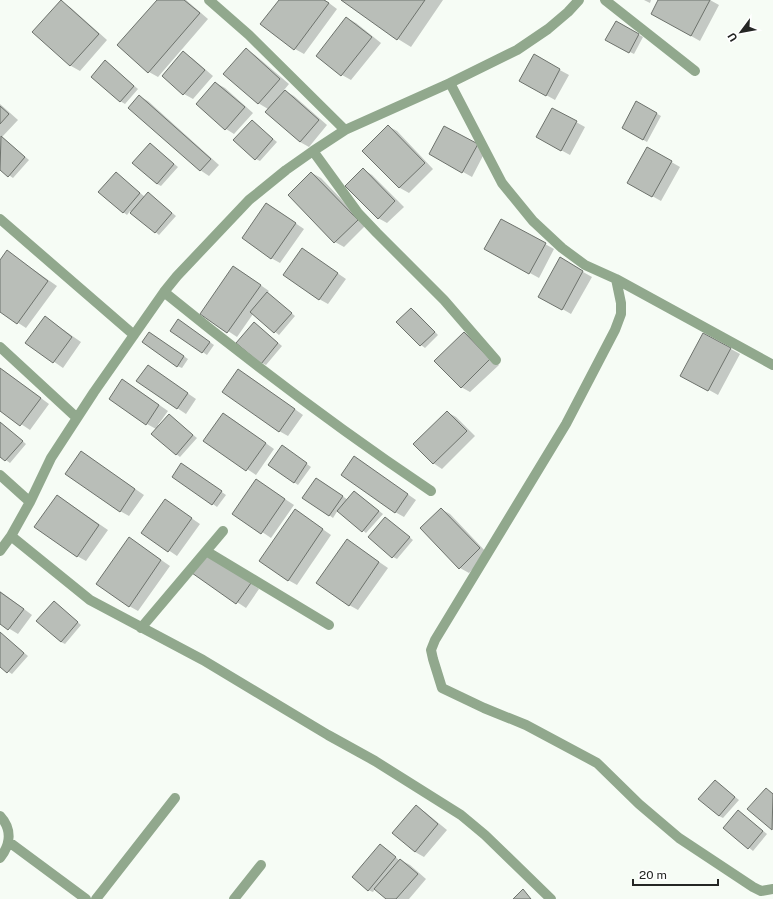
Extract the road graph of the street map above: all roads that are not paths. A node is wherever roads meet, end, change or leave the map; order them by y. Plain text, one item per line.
1 (209, 0) edge
2 (579, 0) edge
3 (605, 0) edge
4 (695, 71) dead end
5 (450, 83) junction
6 (345, 130) junction
7 (313, 151) junction
8 (0, 219) edge
9 (616, 279) junction
10 (164, 292) junction
11 (134, 335) junction
12 (0, 347) edge
13 (496, 360) dead end
14 (773, 365) edge
15 (77, 418) junction
16 (0, 475) edge
17 (431, 491) dead end
18 (30, 502) junction
19 (223, 531) dead end
20 (11, 536) junction
21 (0, 551) edge
22 (206, 551) junction
23 (329, 625) dead end
24 (141, 628) junction
25 (176, 798) dead end
26 (0, 816) edge
27 (9, 842) junction
28 (0, 858) edge
29 (260, 865) dead end
30 (773, 889) edge
31 (762, 895) edge
32 (86, 899) edge
33 (96, 899) edge
34 (234, 899) edge
35 (551, 899) edge

1 - 6 street
2 - 5 street
3 - 4 street
5 - 6 street
5 - 9 street
6 - 7 street
7 - 10 street
7 - 13 street
8 - 11 street
9 - 14 street
9 - 31 street
10 - 11 street
10 - 17 street
11 - 15 street
12 - 15 street
15 - 18 street
16 - 18 street
18 - 20 street
19 - 22 street
20 - 21 street
20 - 24 street
22 - 23 street
22 - 24 street
24 - 35 street
25 - 33 street
26 - 27 street
27 - 28 street
27 - 32 street
29 - 34 street
30 - 31 street

